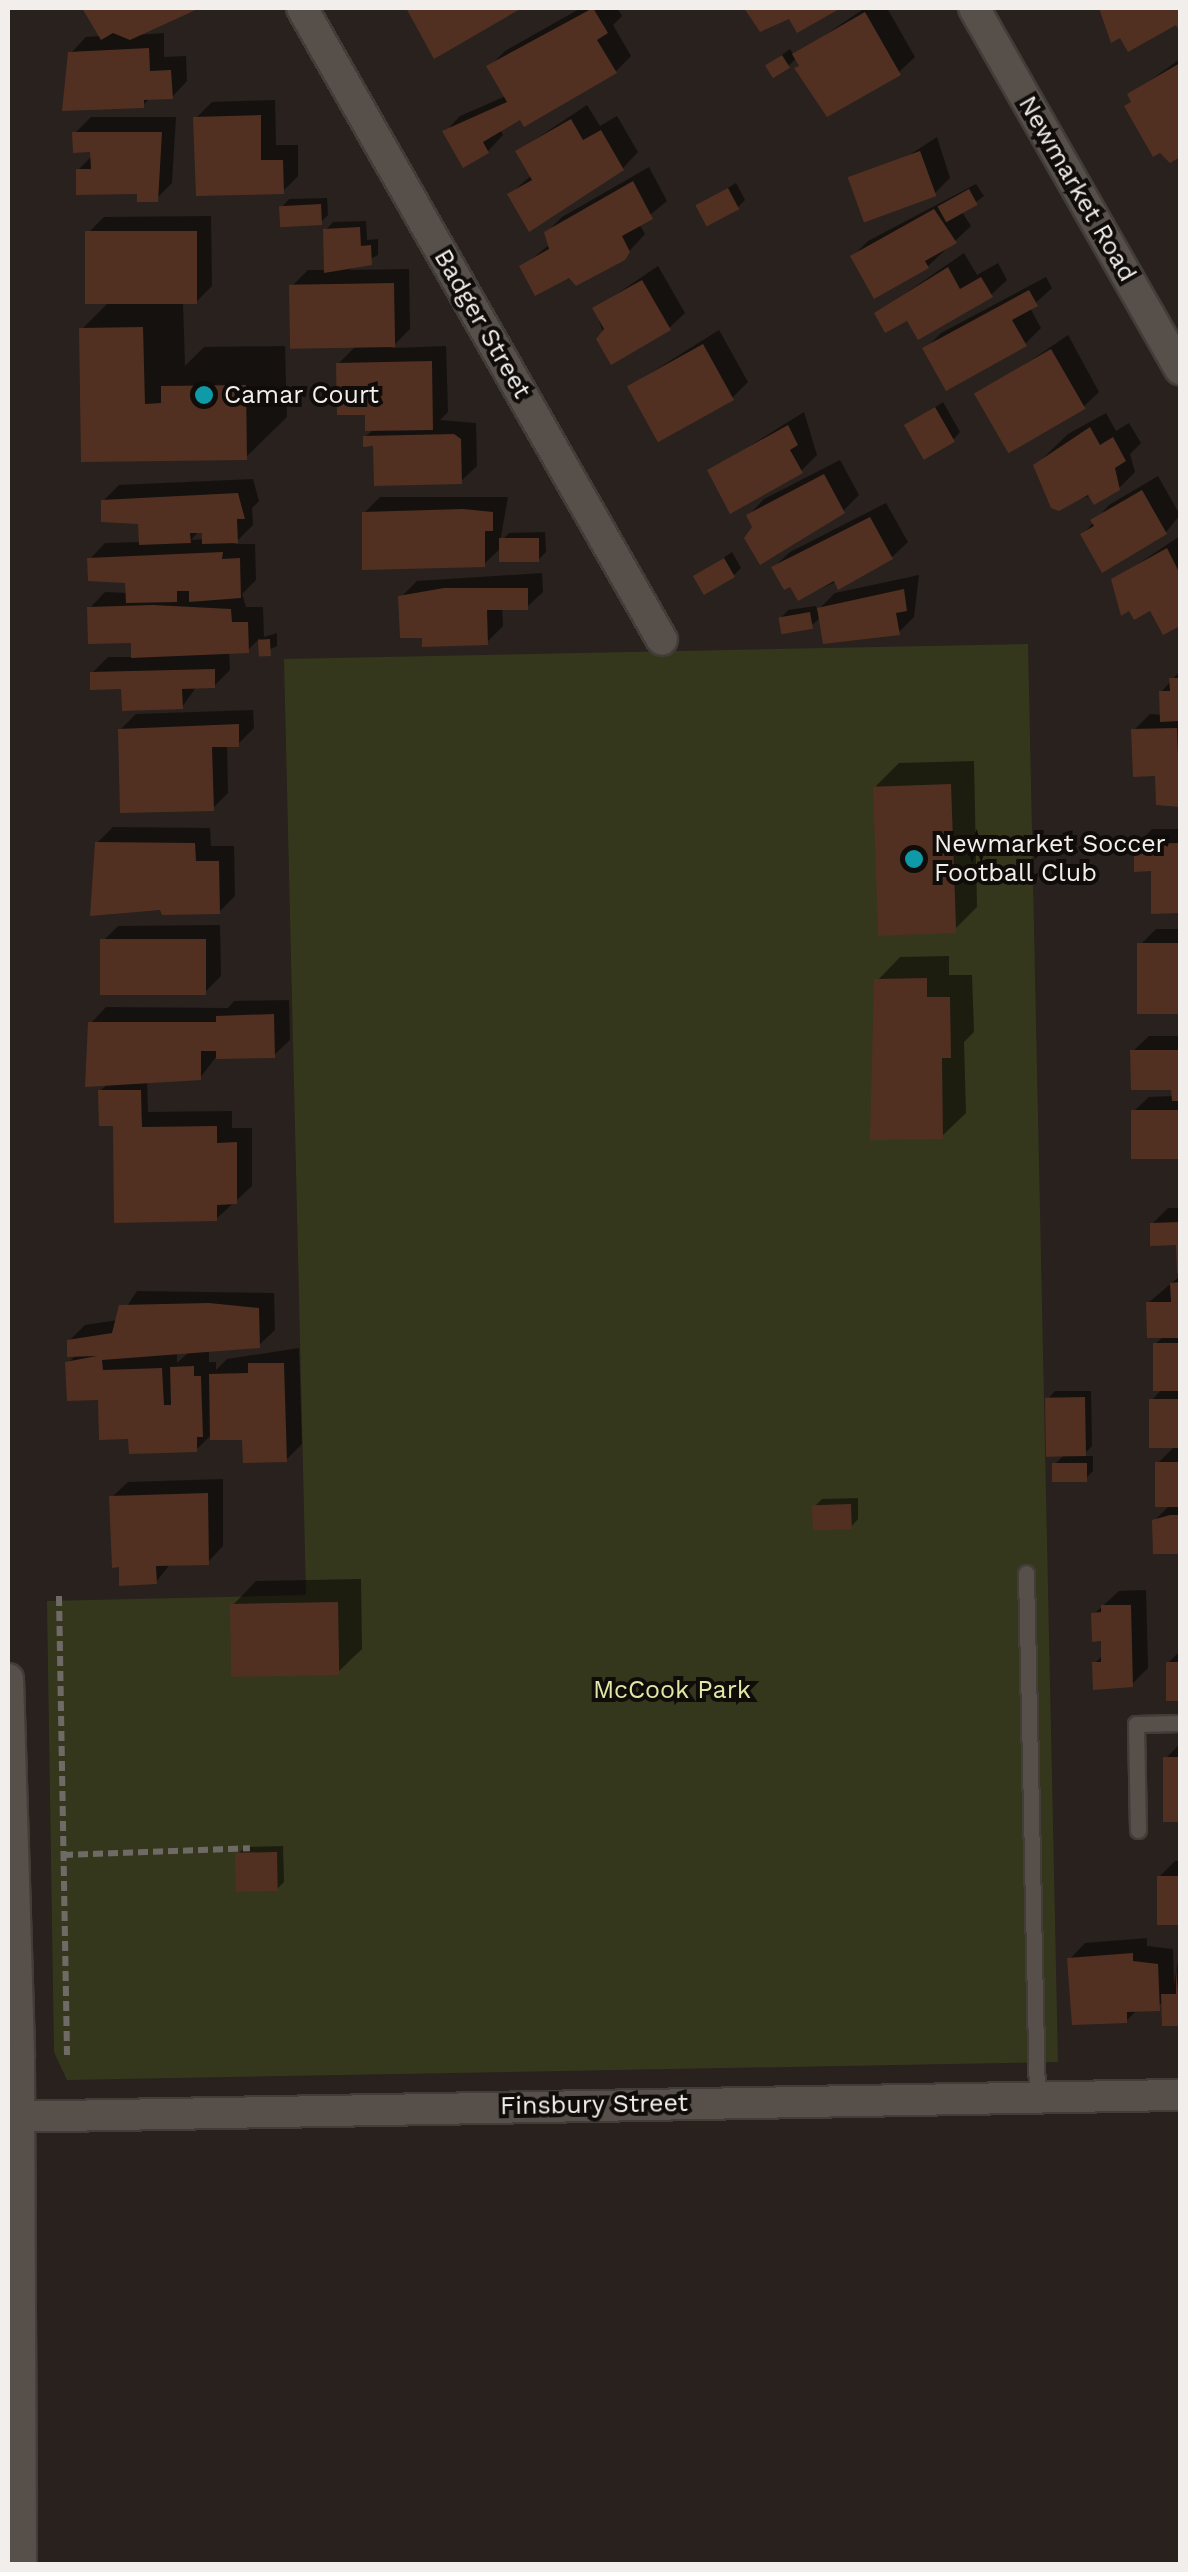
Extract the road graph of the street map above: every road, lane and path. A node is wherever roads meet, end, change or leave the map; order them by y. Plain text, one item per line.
1 (302, 8) edge
2 (974, 8) edge
3 (1180, 369) edge
4 (662, 640) dead end
5 (1026, 1573) dead end
6 (59, 1596) dead end
7 (8, 1679) edge
8 (1180, 1724) edge
9 (1138, 1830) dead end
10 (250, 1848) dead end
11 (63, 1855) junction
12 (67, 2055) dead end
13 (1180, 2095) edge
14 (1038, 2096) junction
15 (14, 2116) edge
16 (20, 2564) edge

1 - 4 street, Badger Street
2 - 3 street, Newmarket Road
5 - 14 lane
6 - 11 path
7 - 15 street
8 - 9 lane
10 - 11 path
11 - 12 path
13 - 14 street, Finsbury Street
14 - 15 street, Finsbury Street
15 - 16 street

